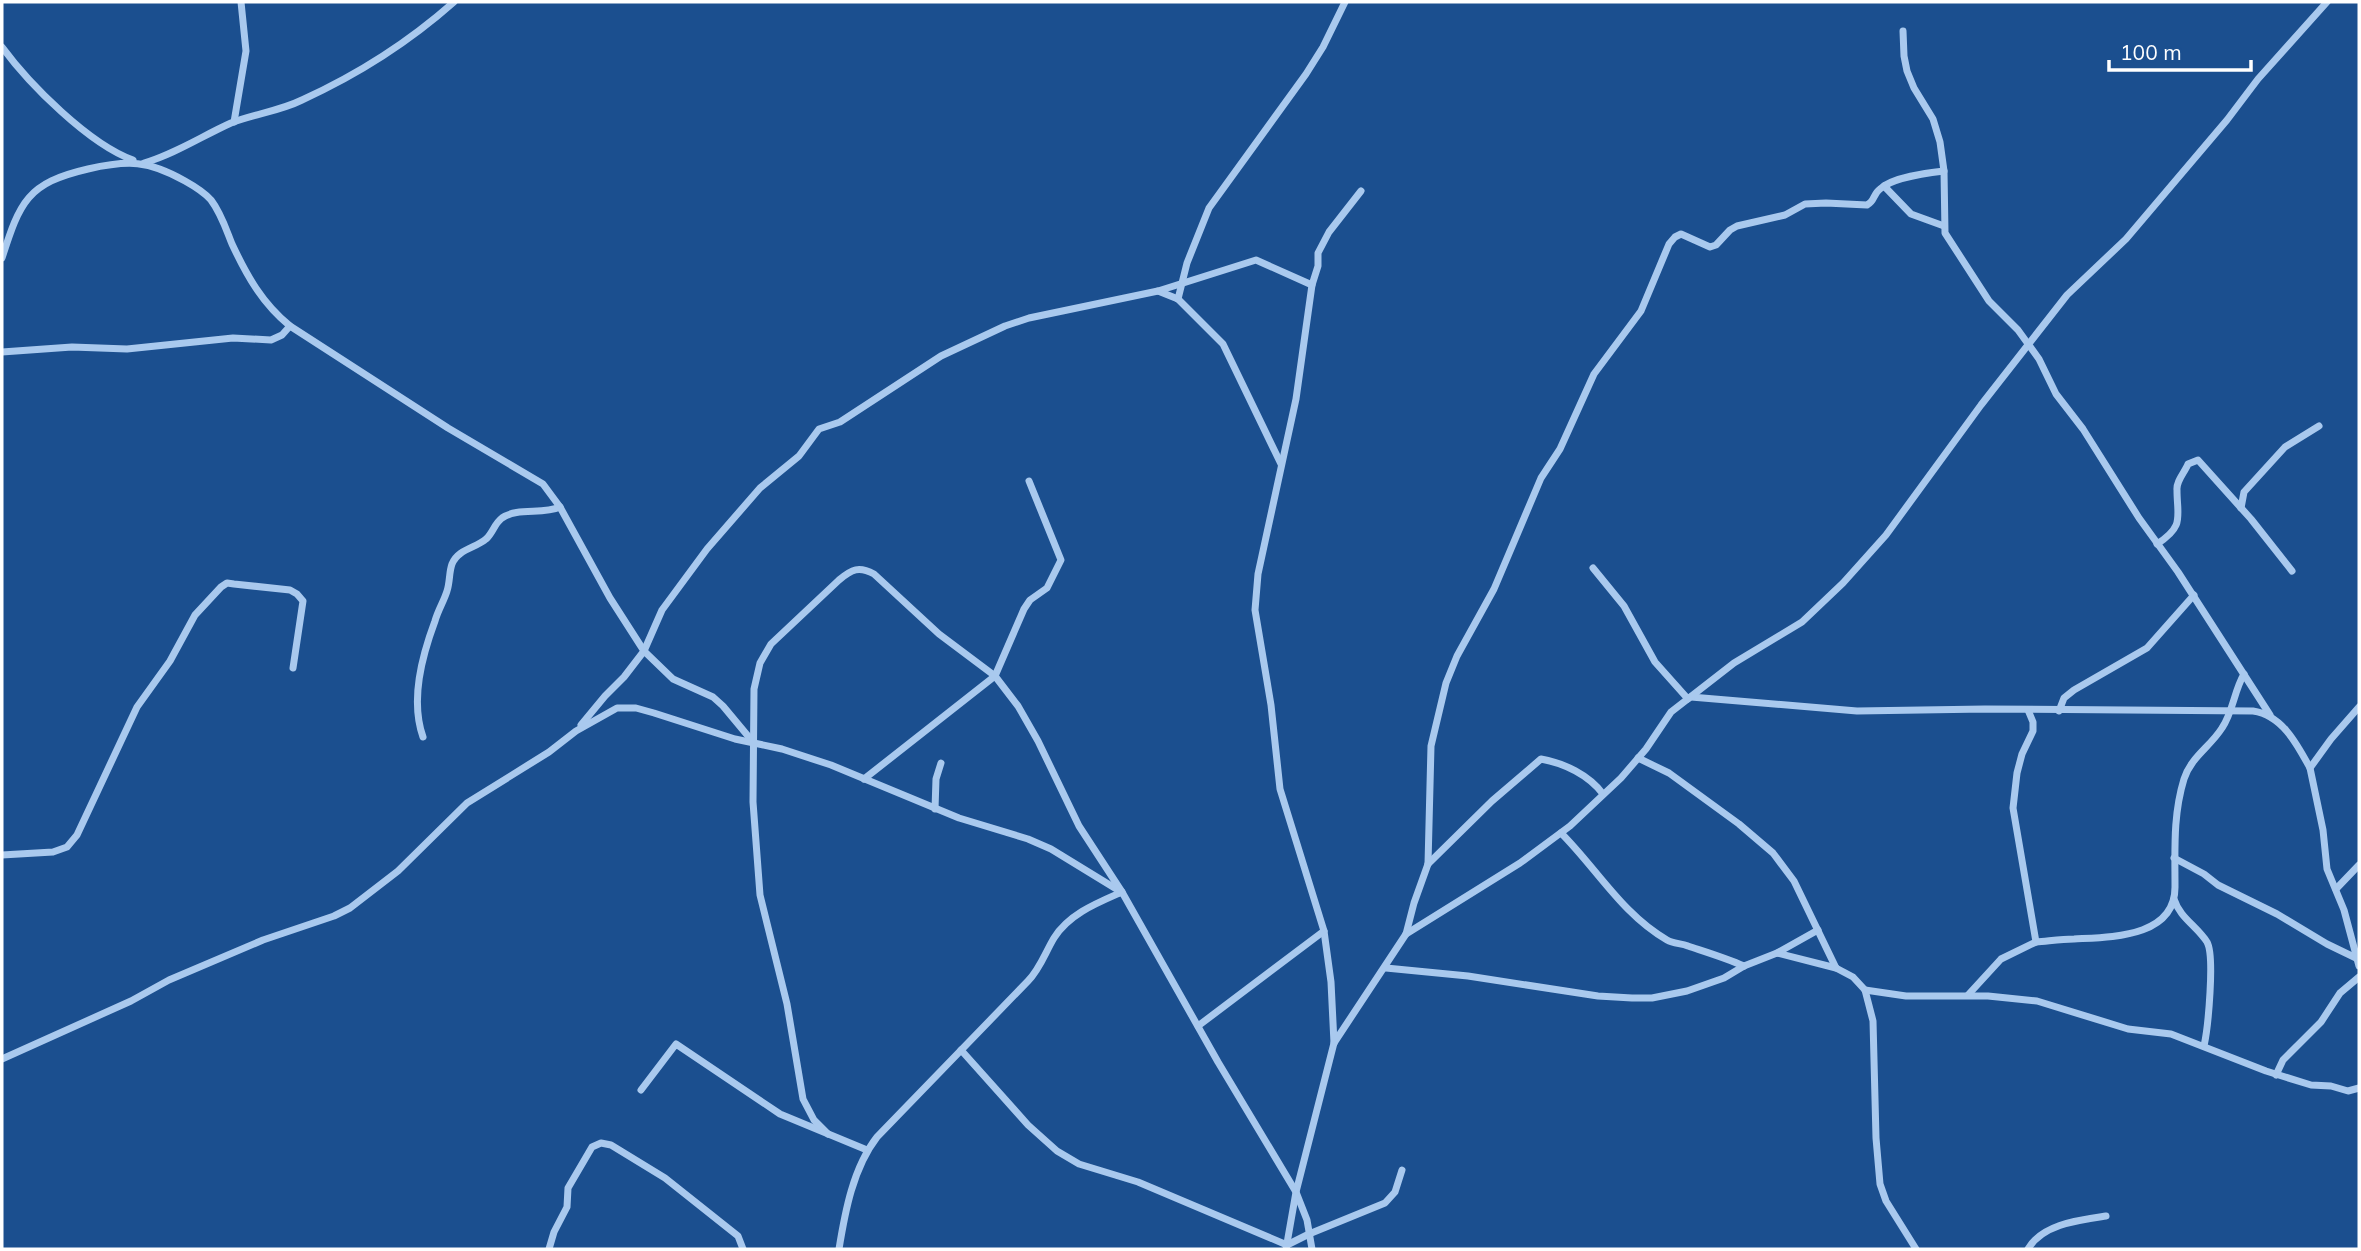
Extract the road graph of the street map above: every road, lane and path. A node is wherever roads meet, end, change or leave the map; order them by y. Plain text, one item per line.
1 (241, 2) edge
2 (454, 2) edge
3 (1345, 2) edge
4 (2327, 2) edge
5 (1903, 31) dead end
6 (2, 47) edge
7 (234, 122) junction
8 (143, 163) junction
9 (1944, 171) junction
10 (1884, 186) junction
11 (1361, 191) dead end
12 (1944, 226) junction
13 (2, 258) edge
14 (1180, 284) junction
15 (1312, 285) junction
16 (1158, 291) junction
17 (1178, 299) junction
18 (290, 326) junction
19 (2027, 344) junction
20 (2, 352) edge
21 (2319, 426) dead end
22 (1282, 464) junction
23 (1029, 481) dead end
24 (560, 507) junction
25 (2241, 508) junction
26 (2157, 544) junction
27 (1593, 568) dead end
28 (2292, 570) dead end
29 (2194, 595) junction
30 (643, 650) junction
31 (293, 668) dead end
32 (2244, 674) junction
33 (995, 676) junction
34 (1689, 698) junction
35 (2359, 707) edge
36 (2028, 710) junction
37 (2230, 710) junction
38 (2059, 711) junction
39 (2270, 715) junction
40 (576, 731) junction
41 (423, 737) dead end
42 (753, 743) junction
43 (1638, 758) junction
44 (941, 763) dead end
45 (2310, 768) junction
46 (864, 779) junction
47 (1603, 794) junction
48 (935, 808) junction
49 (1561, 833) junction
50 (2, 855) edge
51 (2174, 858) junction
52 (1428, 864) junction
53 (2359, 865) edge
54 (2336, 889) junction
55 (1122, 892) junction
56 (2174, 898) junction
57 (1818, 930) junction
58 (1324, 931) junction
59 (1406, 934) junction
60 (2036, 942) junction
61 (1777, 953) junction
62 (2358, 962) edge
63 (1744, 966) junction
64 (1386, 968) junction
65 (1836, 968) junction
66 (2359, 977) edge
67 (1865, 990) junction
68 (1968, 995) junction
69 (1198, 1026) junction
70 (1334, 1043) junction
71 (2204, 1046) junction
72 (961, 1050) junction
73 (2, 1059) edge
74 (2276, 1075) junction
75 (2359, 1088) edge
76 (640, 1090) dead end
77 (828, 1134) junction
78 (867, 1150) junction
79 (1402, 1170) dead end
80 (1296, 1192) junction
81 (2106, 1216) dead end
82 (1309, 1234) junction
83 (1287, 1247) edge
84 (549, 1249) edge
85 (743, 1249) edge
86 (839, 1249) edge
87 (1312, 1249) edge
88 (1916, 1249) edge
89 (2028, 1249) edge

1 - 7 street
2 - 7 street
3 - 14 street
4 - 19 street
5 - 9 street
6 - 8 street
7 - 8 street
8 - 13 street
8 - 18 street
9 - 10 street
9 - 12 street
10 - 12 street
10 - 52 street
11 - 15 street
12 - 19 street
14 - 15 street
14 - 16 street
14 - 17 street
15 - 22 street
16 - 17 street
16 - 30 street
17 - 22 street
18 - 20 street
18 - 24 street
19 - 26 street
19 - 34 street
21 - 25 street
22 - 58 street
23 - 33 street
24 - 30 street
24 - 41 street
25 - 26 street
25 - 28 street
26 - 29 street
27 - 34 street
29 - 32 street
29 - 38 street
30 - 40 street
30 - 42 street
31 - 50 street
32 - 37 street
32 - 39 street
33 - 42 street
33 - 46 street
33 - 55 street
34 - 36 street
34 - 43 street
35 - 45 street
36 - 38 street
36 - 60 street
37 - 38 street
37 - 39 street
37 - 51 street
39 - 45 street
40 - 42 street
40 - 73 street
42 - 46 street
42 - 77 street
43 - 47 street
43 - 57 street
44 - 48 street
45 - 54 street
46 - 48 street
47 - 49 street
47 - 52 street
48 - 55 street
49 - 59 street
49 - 63 street
51 - 56 street
51 - 62 street
52 - 59 street
53 - 54 street
54 - 62 street
55 - 69 street
55 - 72 street
56 - 60 street
56 - 71 street
57 - 61 street
57 - 65 street
58 - 69 street
58 - 70 street
59 - 64 street
60 - 68 street
61 - 63 street
61 - 65 street
63 - 64 street
64 - 70 street
65 - 67 street
66 - 74 street
67 - 68 street
67 - 88 street
68 - 71 street
69 - 80 street
70 - 80 street
71 - 74 street
72 - 78 street
72 - 83 street
74 - 75 street
76 - 77 street
77 - 78 street
78 - 86 street
79 - 82 street
80 - 82 street
80 - 83 street
81 - 89 street
82 - 83 street
82 - 87 street
84 - 85 street

